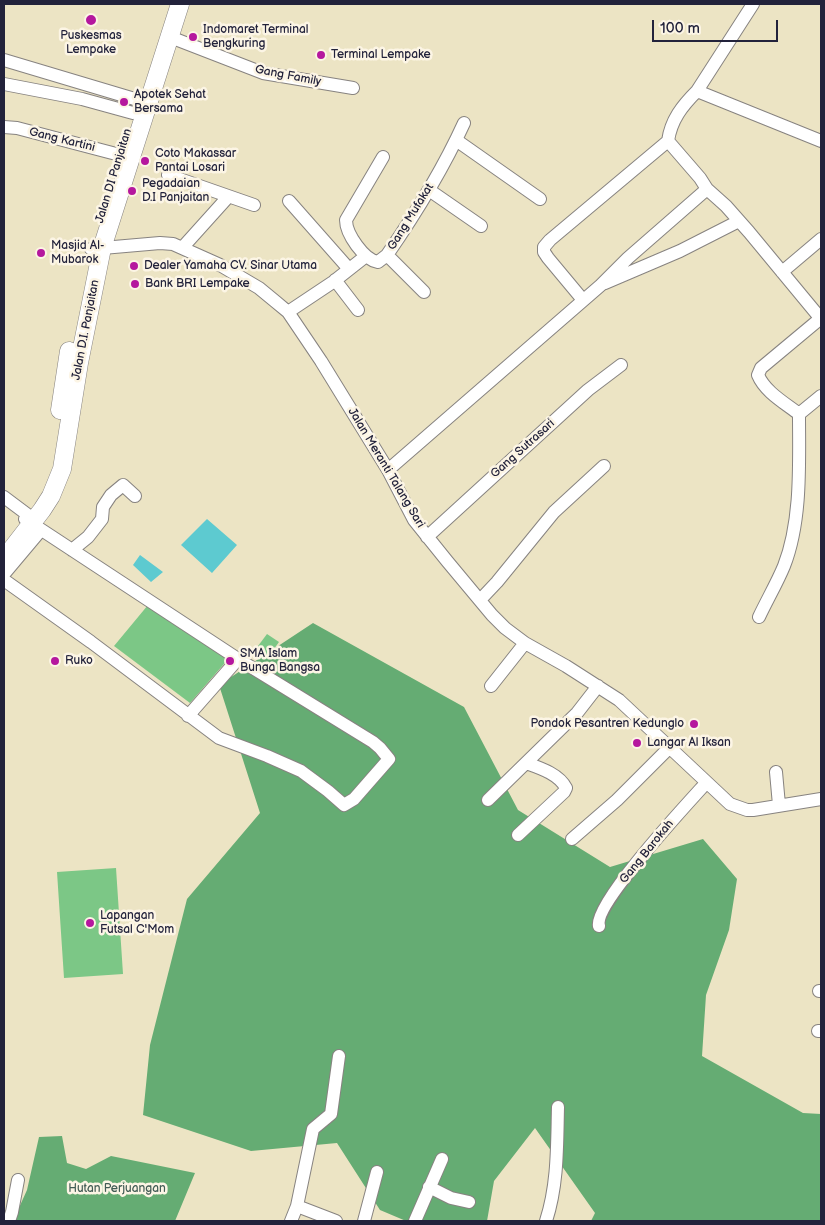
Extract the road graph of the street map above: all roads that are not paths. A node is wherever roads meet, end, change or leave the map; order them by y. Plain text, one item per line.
1 (169, 4) edge
2 (180, 4) edge
3 (753, 4) edge
4 (170, 38) junction
5 (4, 60) edge
6 (149, 83) junction
7 (4, 84) edge
8 (352, 88) dead end
9 (697, 91) junction
10 (136, 106) junction
11 (464, 123) dead end
12 (4, 127) edge
13 (456, 140) junction
14 (668, 141) junction
15 (821, 142) edge
16 (120, 155) junction
17 (383, 157) dead end
18 (168, 175) dead end
19 (707, 189) junction
20 (429, 190) junction
21 (228, 197) junction
22 (540, 199) dead end
23 (289, 201) dead end
24 (254, 205) dead end
25 (739, 221) junction
26 (481, 226) dead end
27 (821, 239) edge
28 (183, 248) junction
29 (97, 249) junction
30 (387, 255) junction
31 (366, 256) junction
32 (349, 269) junction
33 (782, 272) junction
34 (335, 280) junction
35 (601, 285) junction
36 (424, 292) dead end
37 (583, 300) junction
38 (358, 310) dead end
39 (288, 312) junction
40 (821, 319) edge
41 (621, 364) dead end
42 (821, 396) edge
43 (799, 414) junction
44 (604, 466) dead end
45 (388, 470) junction
46 (134, 496) dead end
47 (4, 497) edge
48 (32, 522) junction
49 (427, 536) junction
50 (14, 547) edge
51 (72, 550) junction
52 (4, 559) edge
53 (4, 574) edge
54 (4, 580) edge
55 (480, 600) junction
56 (759, 617) dead end
57 (525, 643) junction
58 (238, 658) junction
59 (491, 686) dead end
60 (598, 686) junction
61 (188, 716) junction
62 (670, 747) junction
63 (526, 763) junction
64 (776, 772) dead end
65 (706, 783) junction
66 (821, 799) edge
67 (488, 800) dead end
68 (779, 805) junction
69 (518, 835) dead end
70 (572, 840) dead end
71 (599, 926) dead end
72 (339, 1056) dead end
73 (558, 1107) dead end
74 (442, 1159) dead end
75 (377, 1172) dead end
76 (18, 1180) dead end
77 (429, 1187) junction
78 (469, 1202) dead end
79 (297, 1206) junction
80 (9, 1221) edge
81 (291, 1221) edge
82 (336, 1221) edge
83 (364, 1221) edge
84 (415, 1221) edge
85 (546, 1221) edge

1 - 6 highway, Jalan DI Panjaitan
2 - 4 highway
3 - 9 street
4 - 6 highway
4 - 8 street, Gang Family
5 - 10 street
6 - 10 highway, Jalan DI Panjaitan
6 - 29 highway
7 - 10 street
9 - 14 street
9 - 15 street
10 - 16 highway, Jalan DI Panjaitan
11 - 13 street, Gang Mufakat
12 - 16 street, Gang Kartini
13 - 20 street, Gang Mufakat
13 - 22 street
14 - 19 street
14 - 37 street
16 - 29 highway, Jalan DI Panjaitan
17 - 31 street
18 - 21 street
19 - 25 street
19 - 35 street
20 - 26 street
20 - 30 street, Gang Mufakat
21 - 24 street
21 - 28 street
23 - 32 street
25 - 33 street
25 - 35 street
27 - 33 street
28 - 29 street, Jalan Meranti Talang Sari
28 - 39 street, Jalan Meranti Talang Sari
29 - 48 highway, Jalan DI Panjaitan
30 - 31 street, Gang Mufakat
30 - 36 street
31 - 32 street
32 - 34 street
33 - 40 street
34 - 38 street
34 - 39 street
35 - 37 street
37 - 45 street
39 - 45 street, Jalan Meranti Talang Sari
40 - 43 street
41 - 49 street, Gang Sutrasari
42 - 43 street
43 - 56 street
44 - 55 street
45 - 49 street, Jalan Meranti Talang Sari
46 - 51 street
47 - 48 street
48 - 50 highway, Jalan DI Panjaitan
48 - 51 street
49 - 55 street, Jalan Meranti Talang Sari
50 - 52 highway
50 - 53 street
51 - 58 street
54 - 61 street
55 - 57 street, Jalan Meranti Talang Sari
57 - 59 street
57 - 60 street, Jalan Meranti Talang Sari
58 - 61 street
58 - 61 street
60 - 62 street, Jalan Meranti Talang Sari
60 - 63 street
62 - 65 street, Jalan Meranti Talang Sari
62 - 70 street
63 - 67 street
63 - 69 street
64 - 68 street
65 - 68 street, Jalan Meranti Talang Sari
65 - 71 street, Gang Barokah
66 - 68 street, Jalan Meranti Talang Sari
72 - 79 street
73 - 85 street
74 - 77 street
75 - 83 street
76 - 80 street
77 - 78 street
77 - 84 street
79 - 81 street
79 - 82 street

